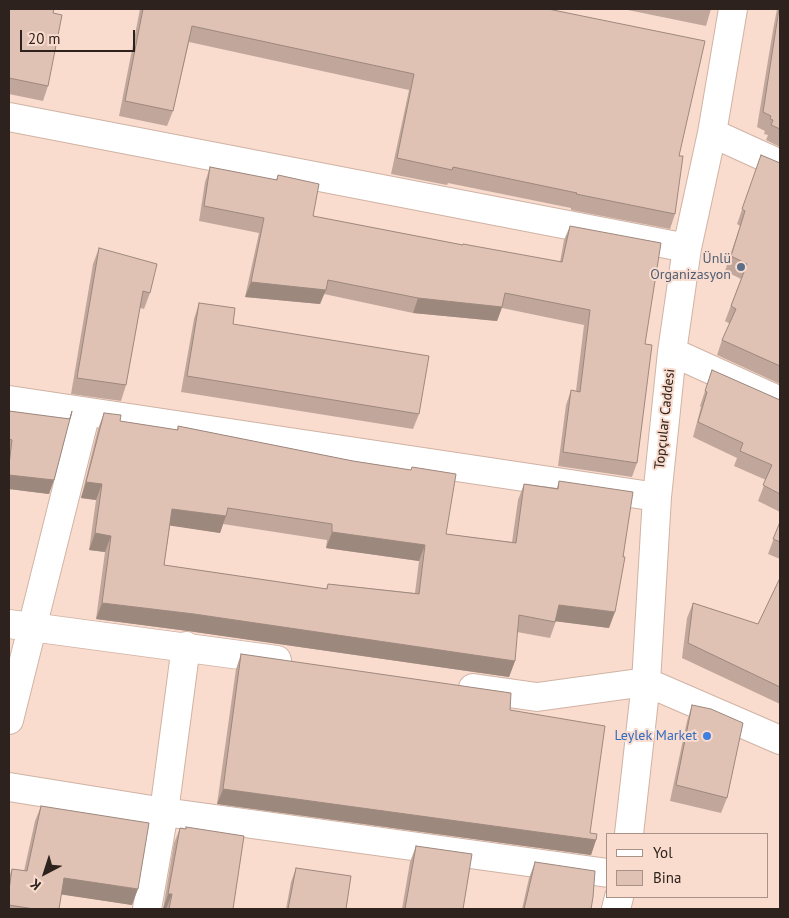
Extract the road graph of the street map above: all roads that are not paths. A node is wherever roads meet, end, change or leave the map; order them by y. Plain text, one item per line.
1 (733, 9) edge
2 (698, 40) edge
3 (727, 46) junction
4 (9, 117) edge
5 (712, 133) junction
6 (780, 164) edge
7 (688, 248) junction
8 (672, 352) junction
9 (9, 400) edge
10 (780, 401) edge
11 (86, 412) junction
12 (657, 497) junction
13 (20, 626) edge
14 (186, 646) junction
15 (303, 663) edge
16 (646, 682) junction
17 (449, 684) edge
18 (9, 720) edge
19 (780, 740) edge
20 (9, 788) edge
21 (164, 812) junction
22 (629, 833) edge
23 (606, 874) edge
24 (147, 909) edge

1 - 3 street, Topçular Caddesi
2 - 3 street
3 - 5 street, Topçular Caddesi
4 - 7 street
5 - 6 street
5 - 7 street, Topçular Caddesi
7 - 8 street, Topçular Caddesi
8 - 10 street
8 - 12 street, Topçular Caddesi
9 - 11 street
11 - 12 street
11 - 13 street
12 - 16 street, Topçular Caddesi
13 - 14 street
13 - 18 street
14 - 15 street
14 - 21 street
16 - 17 street
16 - 19 street
16 - 22 street, Topçular Caddesi
20 - 21 street
21 - 23 street
21 - 24 street

